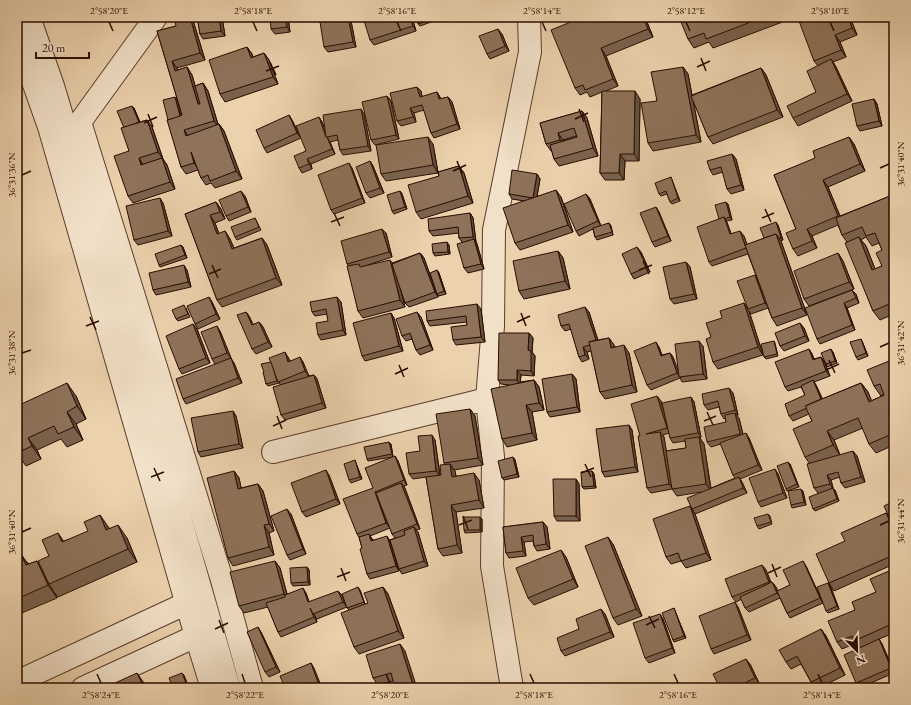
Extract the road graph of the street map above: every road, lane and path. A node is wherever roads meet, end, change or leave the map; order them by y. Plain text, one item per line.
1 (29, 17) edge
2 (156, 17) edge
3 (529, 17) edge
4 (17, 36) edge
5 (487, 399) junction
6 (273, 452) dead end
7 (194, 600) junction
8 (204, 632) junction
9 (17, 682) edge
10 (83, 688) edge
11 (212, 688) edge
12 (229, 688) edge
13 (252, 688) edge
14 (512, 688) edge

1 - 7 street
2 - 13 street
3 - 5 street
4 - 7 street
5 - 6 street
5 - 14 street
7 - 8 street
7 - 9 street
8 - 10 street
8 - 11 street
8 - 12 street

